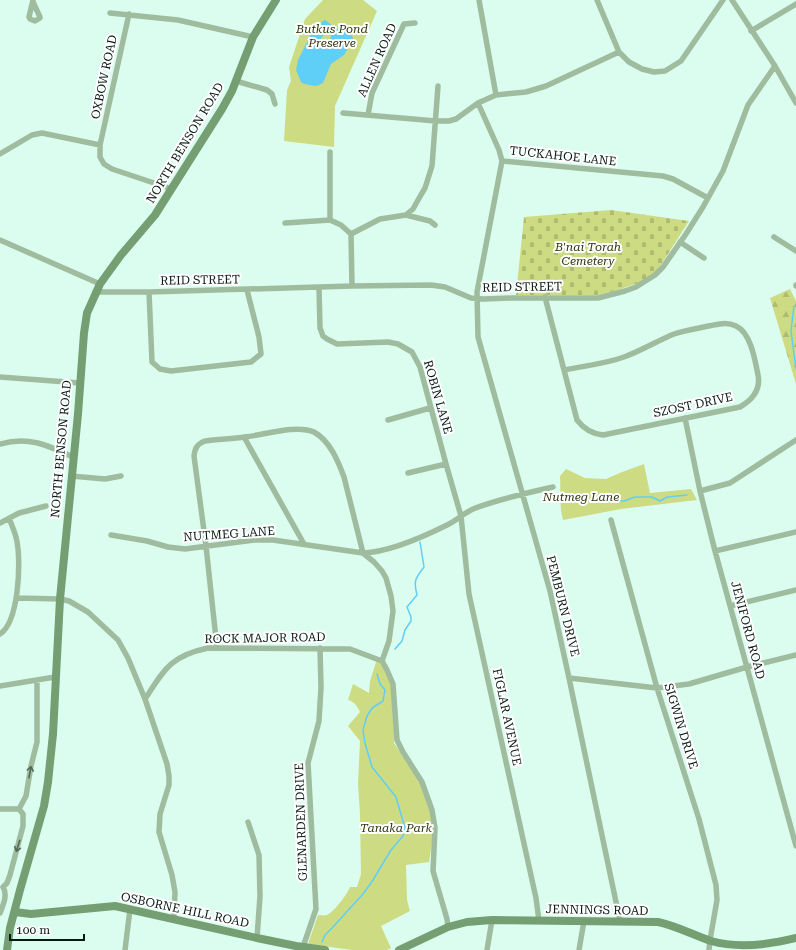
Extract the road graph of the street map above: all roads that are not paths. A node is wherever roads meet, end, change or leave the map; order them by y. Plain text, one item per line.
1 (276, 0) edge
2 (479, 0) edge
3 (597, 0) edge
4 (723, 0) edge
5 (732, 0) edge
6 (796, 4) edge
7 (110, 13) dead end
8 (129, 14) junction
9 (414, 23) dead end
10 (751, 31) junction
11 (253, 37) junction
12 (619, 52) junction
13 (775, 66) junction
14 (236, 81) junction
15 (438, 86) dead end
16 (496, 95) junction
17 (478, 103) junction
18 (796, 103) edge
19 (275, 104) dead end
20 (343, 113) dead end
21 (368, 115) junction
22 (436, 121) junction
23 (100, 145) junction
24 (330, 152) dead end
25 (0, 154) edge
26 (502, 161) junction
27 (172, 189) junction
28 (708, 198) junction
29 (406, 214) junction
30 (330, 220) junction
31 (285, 223) dead end
32 (435, 225) dead end
33 (351, 234) junction
34 (774, 237) dead end
35 (0, 240) edge
36 (680, 242) junction
37 (796, 251) edge
38 (704, 258) dead end
39 (100, 284) junction
40 (352, 286) junction
41 (319, 288) junction
42 (247, 290) junction
43 (95, 292) junction
44 (149, 292) junction
45 (545, 297) junction
46 (477, 299) junction
47 (564, 370) junction
48 (0, 377) edge
49 (80, 383) junction
50 (430, 408) junction
51 (685, 418) junction
52 (388, 420) dead end
53 (244, 437) junction
54 (796, 440) edge
55 (0, 444) edge
56 (73, 457) junction
57 (446, 464) junction
58 (408, 473) dead end
59 (71, 476) junction
60 (121, 476) dead end
61 (553, 487) dead end
62 (700, 491) junction
63 (523, 494) junction
64 (46, 506) dead end
65 (462, 516) junction
66 (9, 518) junction
67 (611, 520) dead end
68 (0, 523) edge
69 (796, 532) edge
70 (111, 535) dead end
71 (304, 544) junction
72 (206, 546) junction
73 (715, 550) junction
74 (363, 553) junction
75 (796, 590) edge
76 (17, 598) junction
77 (60, 599) junction
78 (730, 606) junction
79 (0, 634) edge
80 (217, 648) junction
81 (320, 648) junction
82 (796, 656) edge
83 (382, 661) junction
84 (747, 668) junction
85 (55, 678) junction
86 (569, 678) junction
87 (37, 680) junction
88 (0, 686) edge
89 (657, 688) junction
90 (144, 699) junction
91 (0, 809) edge
92 (19, 809) junction
93 (248, 822) dead end
94 (796, 846) edge
95 (1, 886) edge
96 (130, 909) junction
97 (14, 912) junction
98 (0, 913) edge
99 (174, 918) junction
100 (492, 920) junction
101 (539, 921) junction
102 (584, 921) junction
103 (620, 921) junction
104 (448, 927) junction
105 (257, 938) junction
106 (796, 938) edge
107 (710, 940) junction
108 (298, 948) edge
109 (6, 950) edge
110 (125, 950) edge
111 (325, 950) edge
112 (399, 950) edge
113 (487, 950) edge
114 (579, 950) edge
115 (710, 950) edge

1 - 11 main road, NORTH BENSON ROAD
2 - 16 street
3 - 12 street
4 - 12 street
5 - 10 street
6 - 10 street
7 - 8 street
8 - 11 street
8 - 23 street, OXBOW ROAD
9 - 21 street, ALLEN ROAD
10 - 13 street
11 - 14 main road, NORTH BENSON ROAD
12 - 16 street
13 - 18 street
13 - 28 street, REID STREET
14 - 19 street
14 - 27 main road, NORTH BENSON ROAD
15 - 22 street
16 - 17 street
17 - 22 street
17 - 26 street
20 - 21 street
21 - 22 street
22 - 29 street
23 - 25 street
23 - 27 street
24 - 30 street
26 - 28 street, TUCKAHOE LANE
26 - 46 street, TUCKAHOE LANE
27 - 39 main road, NORTH BENSON ROAD
28 - 36 street, REID STREET
29 - 32 street
29 - 33 street
30 - 31 street
30 - 33 street
33 - 40 street
34 - 37 street
35 - 39 street
36 - 38 street
36 - 45 street, REID STREET
39 - 43 main road, NORTH BENSON ROAD
40 - 41 street, REID STREET
40 - 46 street, REID STREET
41 - 42 street, REID STREET
41 - 50 street, ROBIN LANE
42 - 44 street, REID STREET
42 - 44 street
43 - 44 street, REID STREET
43 - 49 main road, NORTH BENSON ROAD
45 - 46 street, REID STREET
45 - 47 street, SZOST DRIVE
46 - 63 street, PEMBURN DRIVE
47 - 51 street, SZOST DRIVE
47 - 51 street, SZOST DRIVE
48 - 49 street
49 - 56 main road, NORTH BENSON ROAD
50 - 52 street
50 - 57 street, ROBIN LANE
51 - 62 street, JENIFORD ROAD
53 - 71 street
53 - 72 street
53 - 74 street
54 - 62 street
55 - 56 street
56 - 59 main road, NORTH BENSON ROAD
57 - 58 street
57 - 65 street, ROBIN LANE
59 - 60 street
59 - 77 main road, NORTH BENSON ROAD
61 - 63 street, NUTMEG LANE
62 - 73 street, JENIFORD ROAD
63 - 65 street, NUTMEG LANE
63 - 86 street, PEMBURN DRIVE
64 - 66 street
65 - 74 street, NUTMEG LANE
65 - 101 street, FIGLAR AVENUE
66 - 68 street
66 - 76 street
67 - 89 street, SIGWIN DRIVE
69 - 73 street
70 - 72 street, NUTMEG LANE
71 - 72 street, NUTMEG LANE
71 - 74 street, NUTMEG LANE
72 - 80 street
73 - 78 street, JENIFORD ROAD
74 - 83 street
75 - 78 street
76 - 77 street
76 - 79 street
77 - 85 main road, NORTH BENSON ROAD
77 - 90 street
78 - 84 street, JENIFORD ROAD
80 - 81 street, ROCK MAJOR ROAD
80 - 90 street, ROCK MAJOR ROAD
81 - 83 street, ROCK MAJOR ROAD
81 - 108 street, GLENARDEN DRIVE
82 - 84 street
83 - 104 street
84 - 89 street
84 - 94 street, JENIFORD ROAD
85 - 87 street
85 - 97 main road, NORTH BENSON ROAD
86 - 89 street
86 - 103 street, PEMBURN DRIVE
87 - 88 street
92 -> 87 street
89 - 107 street, SIGWIN DRIVE
90 - 99 street
91 - 92 street
92 -> 95 street
93 - 105 street
95 - 98 street
96 - 97 main road, OSBORNE HILL ROAD
96 - 99 main road, OSBORNE HILL ROAD
96 - 110 street
97 - 109 main road, NORTH BENSON ROAD
99 - 105 main road, OSBORNE HILL ROAD
100 - 101 main road, JENNINGS ROAD
100 - 104 main road, JENNINGS ROAD
100 - 113 street
101 - 102 main road, JENNINGS ROAD
102 - 103 main road, JENNINGS ROAD
102 - 114 street
103 - 107 main road, JENNINGS ROAD
104 - 112 main road, JENNINGS ROAD
105 - 108 main road, OSBORNE HILL ROAD
106 - 107 main road, JENNINGS ROAD
107 - 115 street, SIGWIN DRIVE
108 - 111 main road, OSBORNE HILL ROAD

